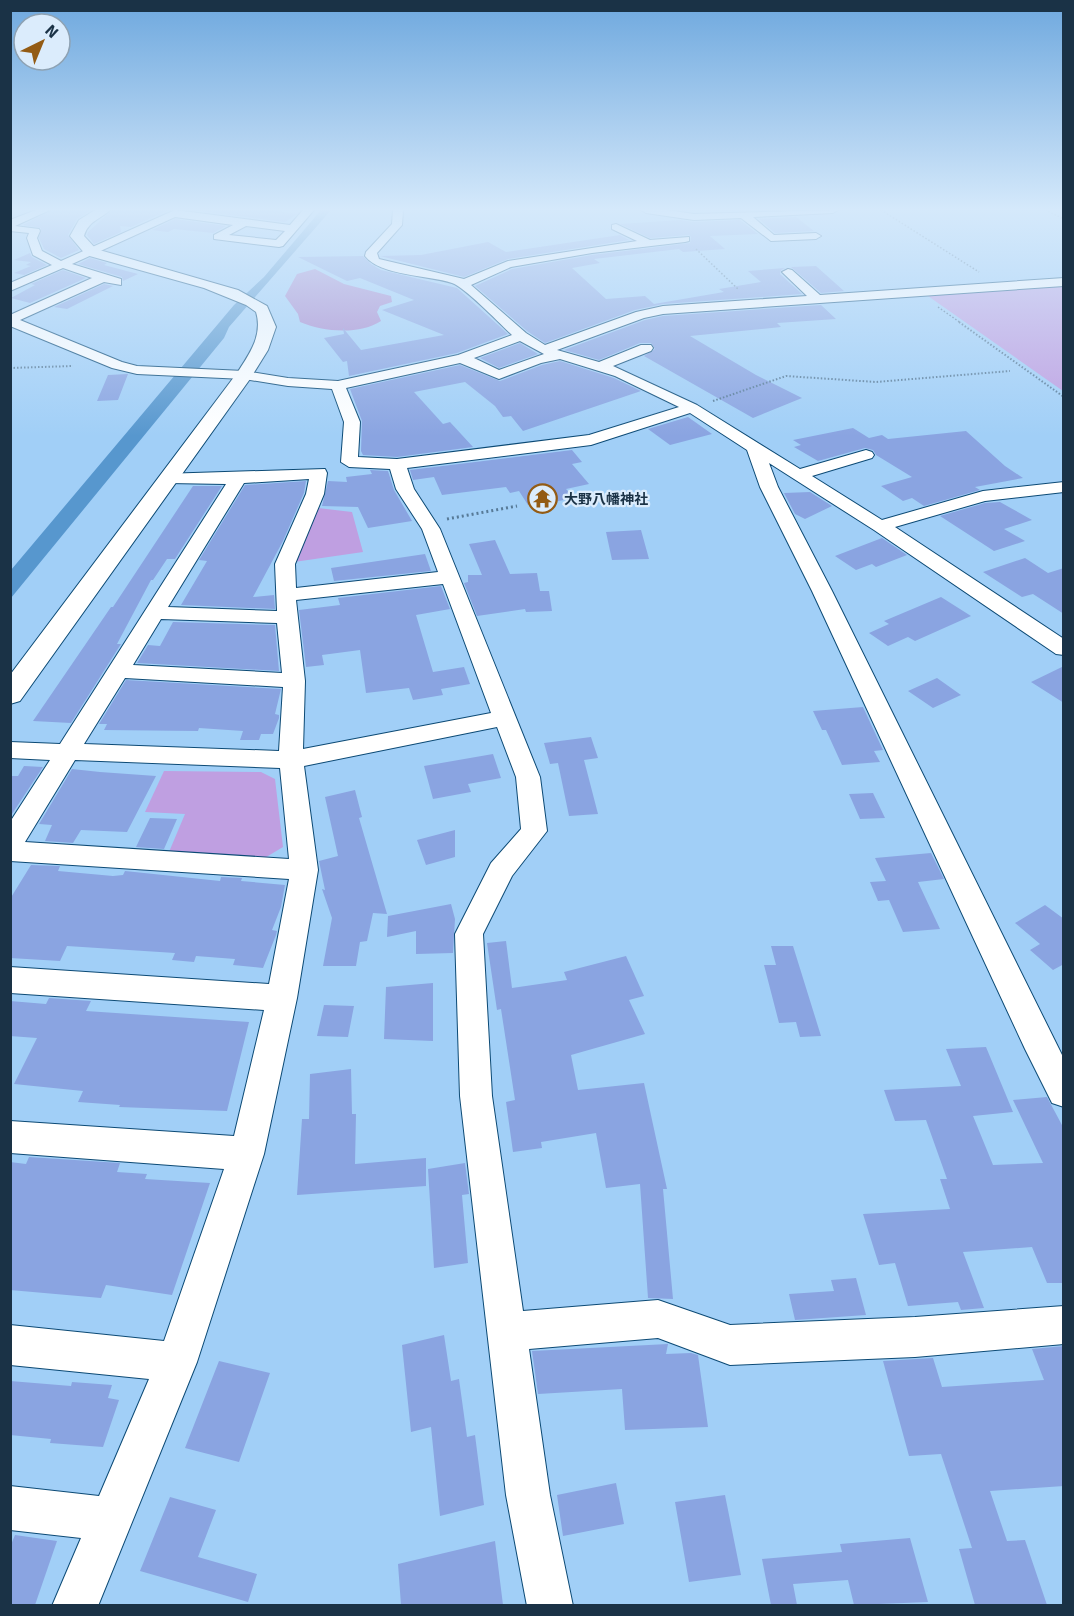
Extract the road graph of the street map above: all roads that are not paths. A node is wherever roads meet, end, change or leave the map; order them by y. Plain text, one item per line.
1 (86, 285) edge
2 (209, 285) edge
3 (465, 285) edge
4 (802, 285) edge
5 (1012, 285) edge
6 (818, 300) junction
7 (10, 320) edge
8 (521, 336) junction
9 (646, 348) dead end
10 (544, 350) junction
11 (560, 355) junction
12 (462, 358) junction
13 (599, 367) junction
14 (244, 375) junction
15 (338, 385) junction
16 (692, 408) junction
17 (755, 449) junction
18 (866, 455) dead end
19 (397, 464) junction
20 (797, 476) junction
21 (168, 478) junction
22 (238, 479) junction
23 (1064, 487) edge
24 (880, 526) junction
25 (449, 577) junction
26 (286, 596) junction
27 (154, 613) junction
28 (287, 617) junction
29 (1064, 649) edge
30 (117, 672) junction
31 (294, 681) junction
32 (10, 694) edge
33 (504, 718) junction
34 (10, 750) edge
35 (67, 752) junction
36 (291, 760) junction
37 (10, 843) edge
38 (10, 851) edge
39 (304, 870) junction
40 (10, 980) edge
41 (282, 998) junction
42 (1064, 1092) edge
43 (10, 1137) edge
44 (247, 1154) junction
45 (1064, 1325) edge
46 (505, 1332) junction
47 (10, 1345) edge
48 (177, 1362) junction
49 (10, 1509) edge
50 (113, 1519) junction
51 (75, 1605) edge
52 (550, 1605) edge

1 - 7 street
2 - 14 street
3 - 8 street
4 - 6 street
5 - 6 street
6 - 10 street
7 - 14 street
8 - 10 street
8 - 12 street
9 - 13 street
10 - 11 street
11 - 12 street
11 - 13 street
12 - 15 street
13 - 16 street
14 - 15 street
14 - 21 street
15 - 19 street
16 - 17 street
16 - 19 street
17 - 20 street
17 - 42 street
18 - 20 street
19 - 25 street
20 - 24 street
21 - 22 street
21 - 32 street
22 - 26 street
22 - 27 street
23 - 24 street
24 - 29 street
25 - 26 street
25 - 33 street
26 - 28 street
27 - 28 street
27 - 30 street
28 - 31 street
30 - 31 street
30 - 35 street
31 - 36 street
33 - 36 street
33 - 46 street
34 - 35 street
35 - 36 street
35 - 37 street
36 - 39 street
38 - 39 street
39 - 41 street
40 - 41 street
41 - 44 street
43 - 44 street
44 - 48 street
45 - 46 street
46 - 52 street
47 - 48 street
48 - 50 street
49 - 50 street
50 - 51 street

